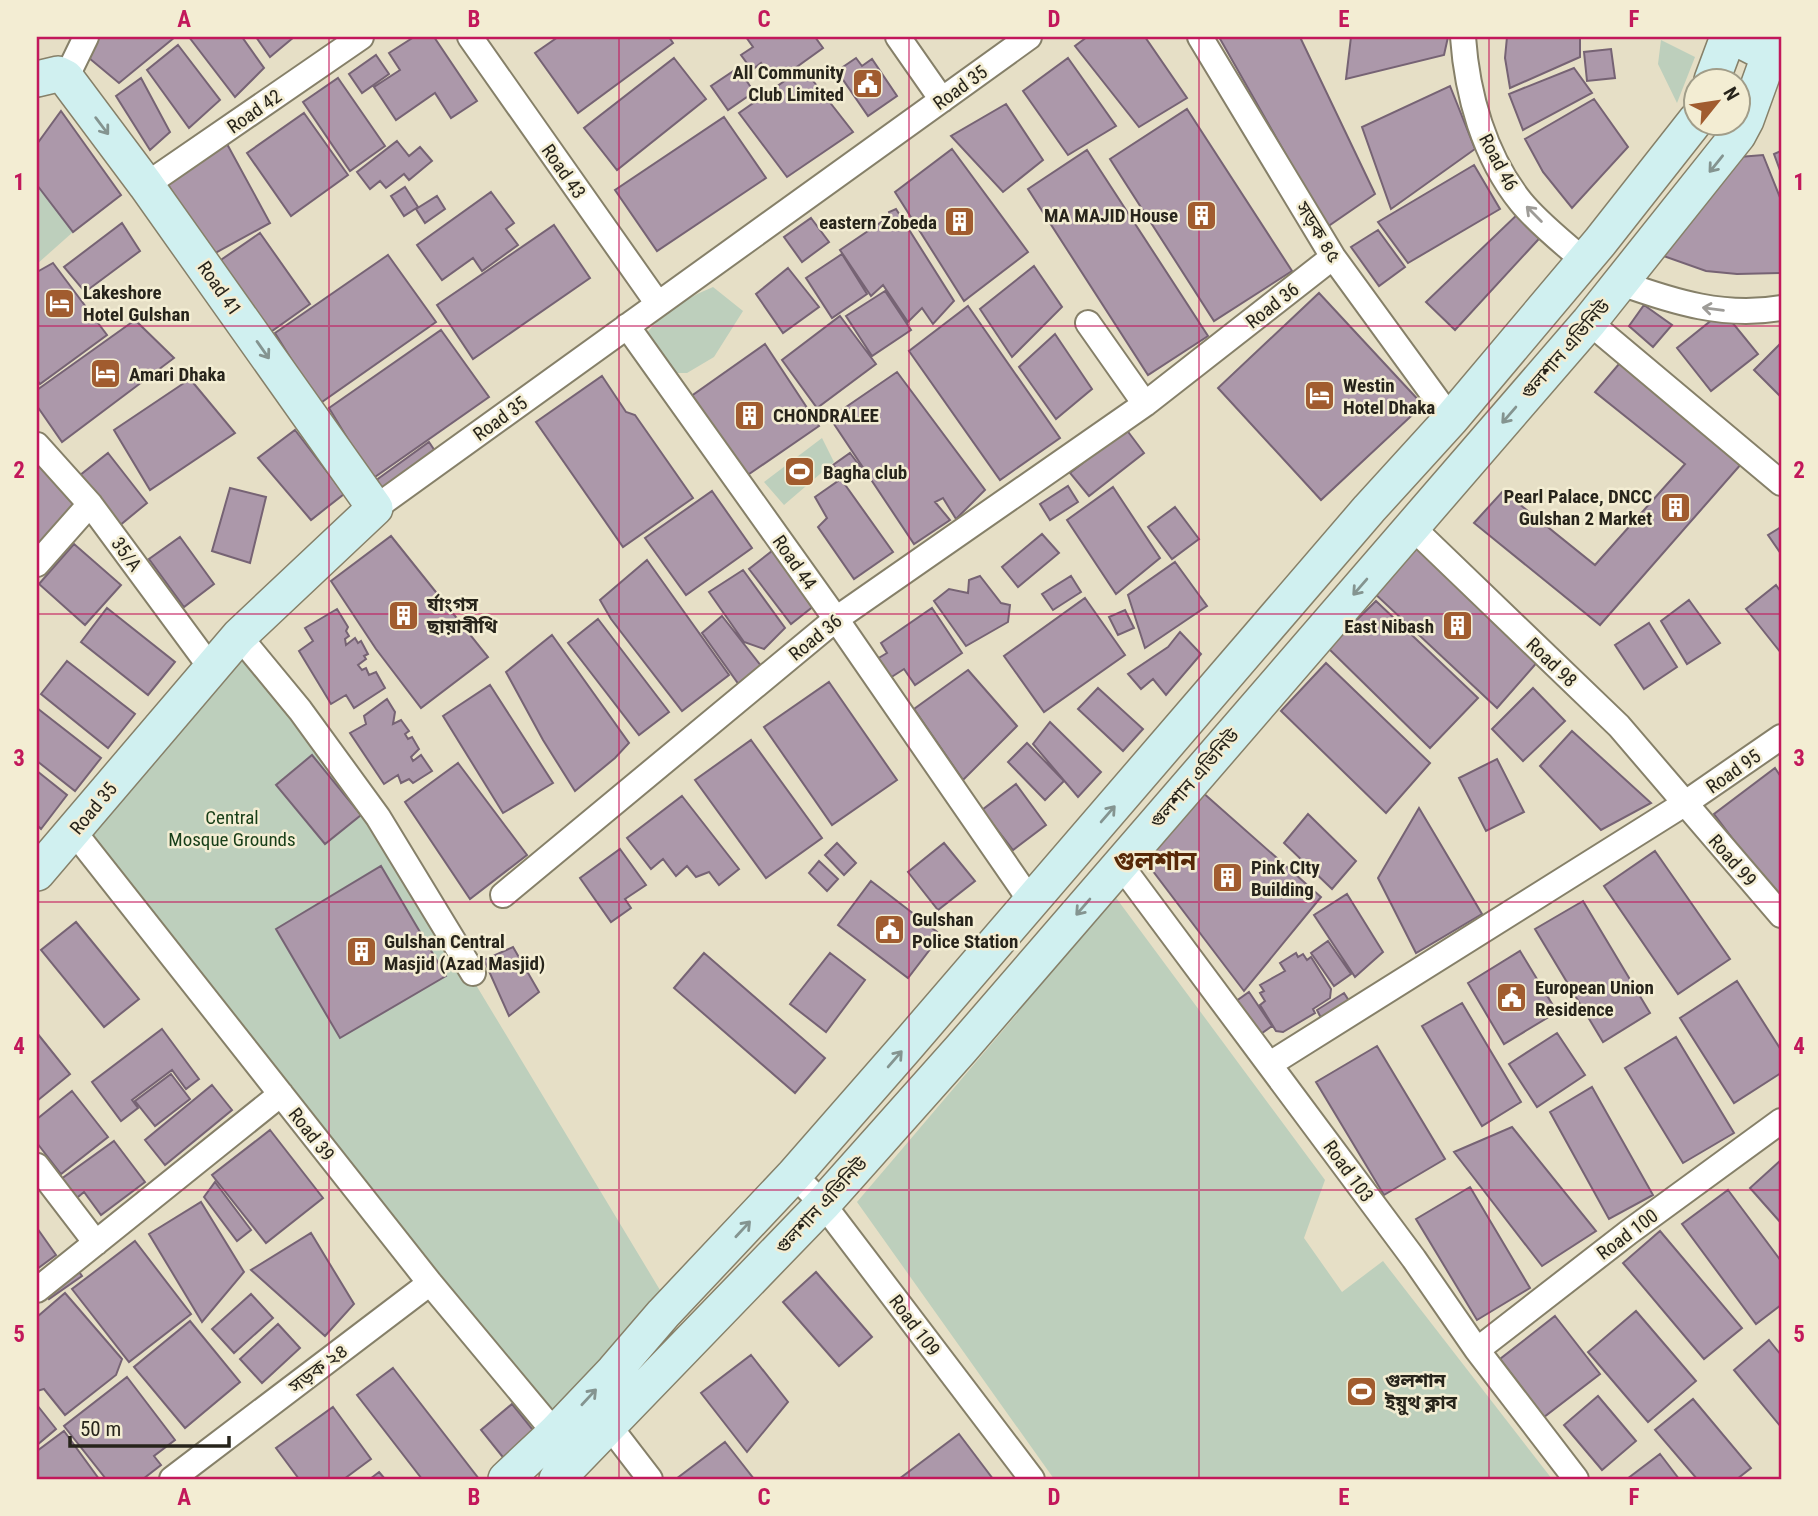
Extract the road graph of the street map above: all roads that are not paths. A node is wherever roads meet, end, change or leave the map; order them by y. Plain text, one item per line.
1 (86, 37) edge
2 (361, 37) edge
3 (470, 37) edge
4 (898, 37) edge
5 (1029, 37) edge
6 (1200, 37) edge
7 (1463, 37) edge
8 (1728, 37) edge
9 (1734, 37) edge
10 (1776, 51) edge
11 (1717, 66) edge
12 (53, 77) edge
13 (942, 100) junction
14 (1683, 136) edge
15 (146, 185) junction
16 (1333, 257) junction
17 (1584, 261) junction
18 (1621, 283) junction
19 (658, 304) junction
20 (1781, 308) edge
21 (1589, 322) junction
22 (1088, 323) dead end
23 (627, 327) junction
24 (1145, 404) junction
25 (1451, 419) junction
26 (37, 445) edge
27 (1781, 483) edge
28 (90, 504) junction
29 (375, 508) junction
30 (1412, 526) junction
31 (37, 564) edge
32 (836, 619) junction
33 (239, 636) junction
34 (211, 668) junction
35 (1781, 737) edge
36 (1684, 804) junction
37 (74, 832) junction
38 (1120, 864) junction
39 (37, 873) edge
40 (503, 895) dead end
41 (1032, 903) junction
42 (1781, 915) edge
43 (473, 973) dead end
44 (1270, 1065) junction
45 (281, 1094) junction
46 (1781, 1121) edge
47 (37, 1166) edge
48 (794, 1175) junction
49 (823, 1204) junction
50 (96, 1243) junction
51 (430, 1283) junction
52 (37, 1290) edge
53 (1477, 1350) junction
54 (610, 1427) junction
55 (555, 1433) junction
56 (172, 1479) edge
57 (506, 1479) edge
58 (557, 1479) edge
59 (650, 1479) edge
60 (1032, 1479) edge
61 (1577, 1479) edge

1 - 12 street
2 - 15 street, Road 42
3 - 19 street, Road 43
4 - 13 street
5 - 13 street, Road 35
6 - 16 street, সড়ক ৪৫
17 -> 7 street, Road 46
8 - 11 main road
9 - 10 main road
10 -> 18 main road, গুলশান এভিনিউ
12 -> 15 main road, Road 41
13 - 19 street, Road 35
14 - 17 main road
15 -> 29 main road, Road 41
16 - 24 street, Road 36
16 - 25 street, সড়ক ৪৫
17 - 25 main road
20 -> 18 street
18 - 21 main road, গুলশান এভিনিউ
19 - 23 street, Road 35
21 - 27 street
21 -> 30 main road, গুলশান এভিনিউ
22 - 24 street
23 - 29 street, Road 35
23 - 32 street, Road 44
24 - 32 street, Road 36
41 -> 25 main road
26 - 28 street, 35/A
28 - 31 street
28 - 34 street, 35/A
29 - 33 main road, Road 35
30 - 36 street, Road 98
30 -> 38 main road, গুলশান এভিনিউ
32 - 40 street, Road 36
32 - 41 street, Road 44
33 - 34 main road, Road 35
33 - 43 street
34 - 37 main road, Road 35
35 - 36 street, Road 95
36 - 42 street, Road 99
36 - 44 street, Road 95
37 - 39 main road, Road 35
37 - 45 street, Road 39
38 - 44 street, Road 103
38 -> 49 main road, গুলশান এভিনিউ
48 -> 41 main road
44 - 53 street, Road 103
45 - 50 street
45 - 51 street, Road 39
46 - 53 street, Road 100
47 - 50 street
48 - 49 street, Road 109
55 -> 48 main road
49 - 54 main road, গুলশান এভিনিউ
49 - 60 street, Road 109
50 - 52 street
51 - 55 street, Road 39
51 - 56 street, সড়ক ২৪
53 - 61 street, Road 103
54 - 58 main road, গুলশান এভিনিউ
54 - 59 street
55 - 57 main road

